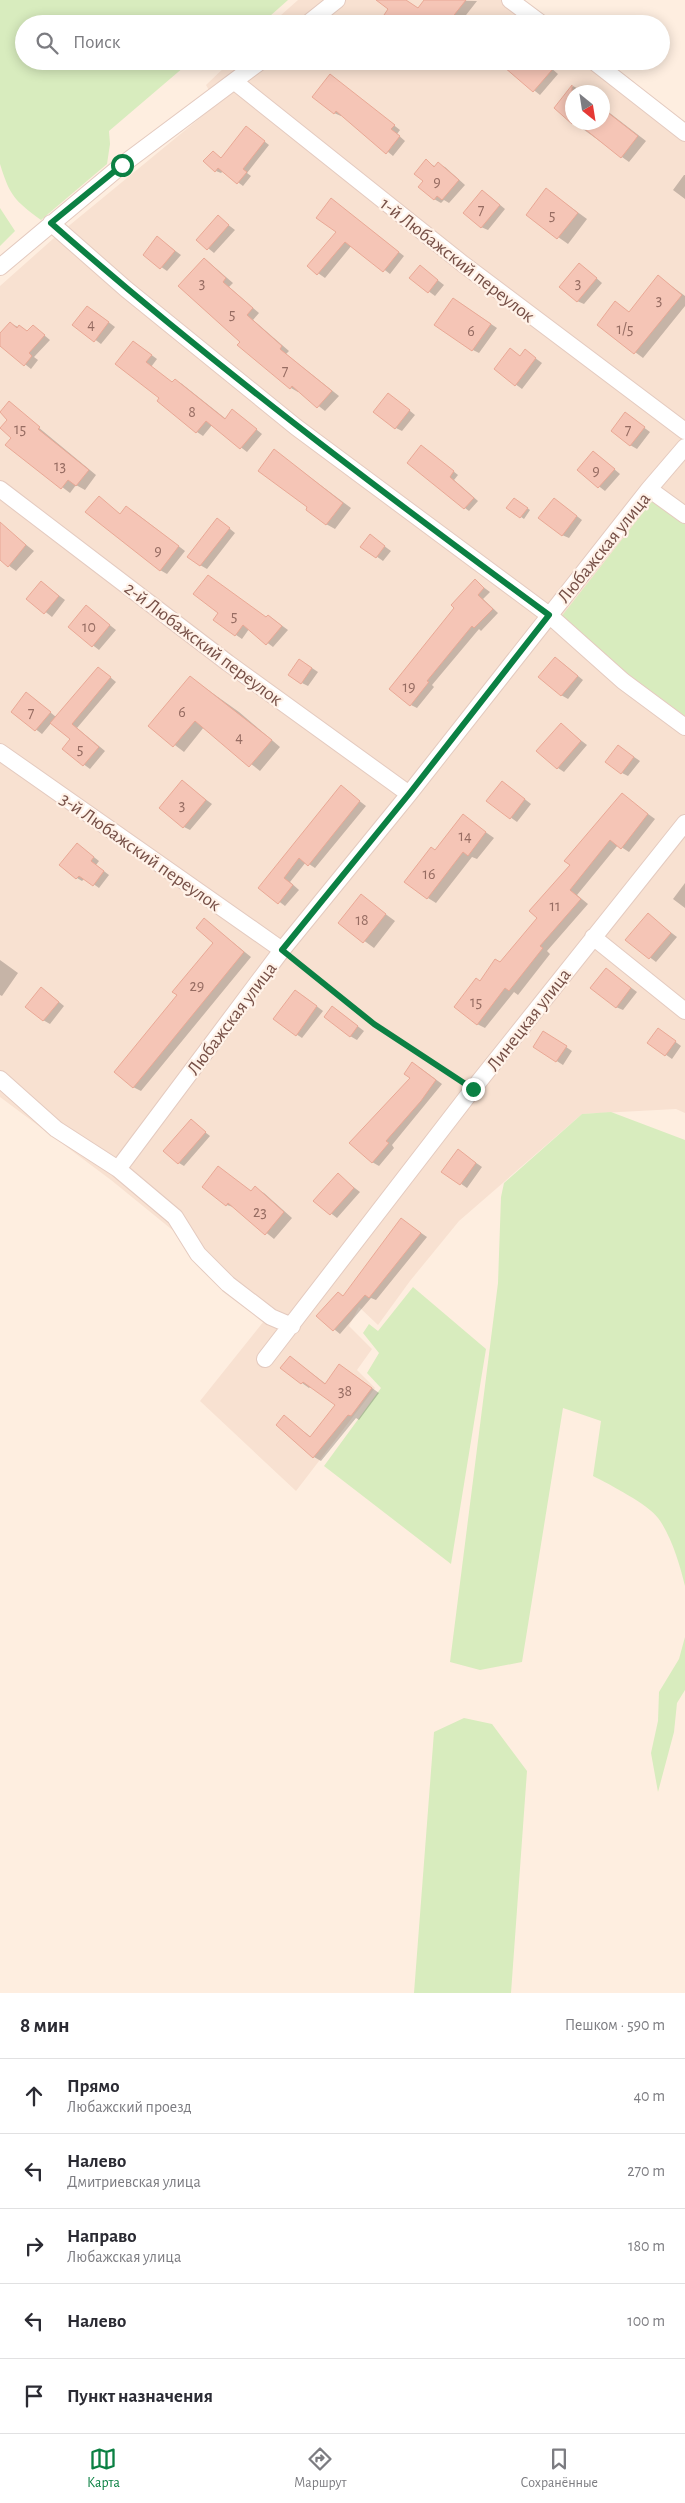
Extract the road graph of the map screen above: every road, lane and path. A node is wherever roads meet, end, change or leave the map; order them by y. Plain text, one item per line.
1 (337, 0) edge
2 (510, 0) edge
3 (318, 15) edge
4 (530, 15) edge
5 (250, 70) edge
6 (604, 70) edge
7 (235, 82) junction
8 (685, 133) edge
9 (51, 223) junction
10 (0, 266) edge
11 (685, 432) edge
12 (685, 447) edge
13 (0, 489) edge
14 (649, 489) junction
15 (685, 515) edge
16 (549, 615) junction
17 (685, 727) edge
18 (0, 752) edge
19 (409, 794) junction
20 (685, 823) edge
21 (593, 937) junction
22 (282, 950) junction
23 (685, 1012) edge
24 (0, 1079) edge
25 (473, 1089) junction
26 (118, 1169) junction
27 (292, 1326) junction
28 (265, 1359) dead end

1 - 3 street
2 - 4 street
5 - 7 street
6 - 8 street
7 - 9 street
7 - 11 street, 1-й Любажский переулок
9 - 10 street
9 - 16 street
12 - 14 street, Любажская улица
13 - 19 street, 2-й Любажский переулок
14 - 15 street
14 - 16 street, Любажская улица
16 - 17 street
16 - 19 street, Любажская улица
18 - 22 street, 3-й Любажский переулок
19 - 22 street, Любажская улица
20 - 21 street, Линецкая улица
21 - 23 street
21 - 25 street, Линецкая улица
22 - 25 path
22 - 26 street, Любажская улица
24 - 26 street
25 - 27 street, Линецкая улица
26 - 27 street
27 - 28 street, Линецкая улица

